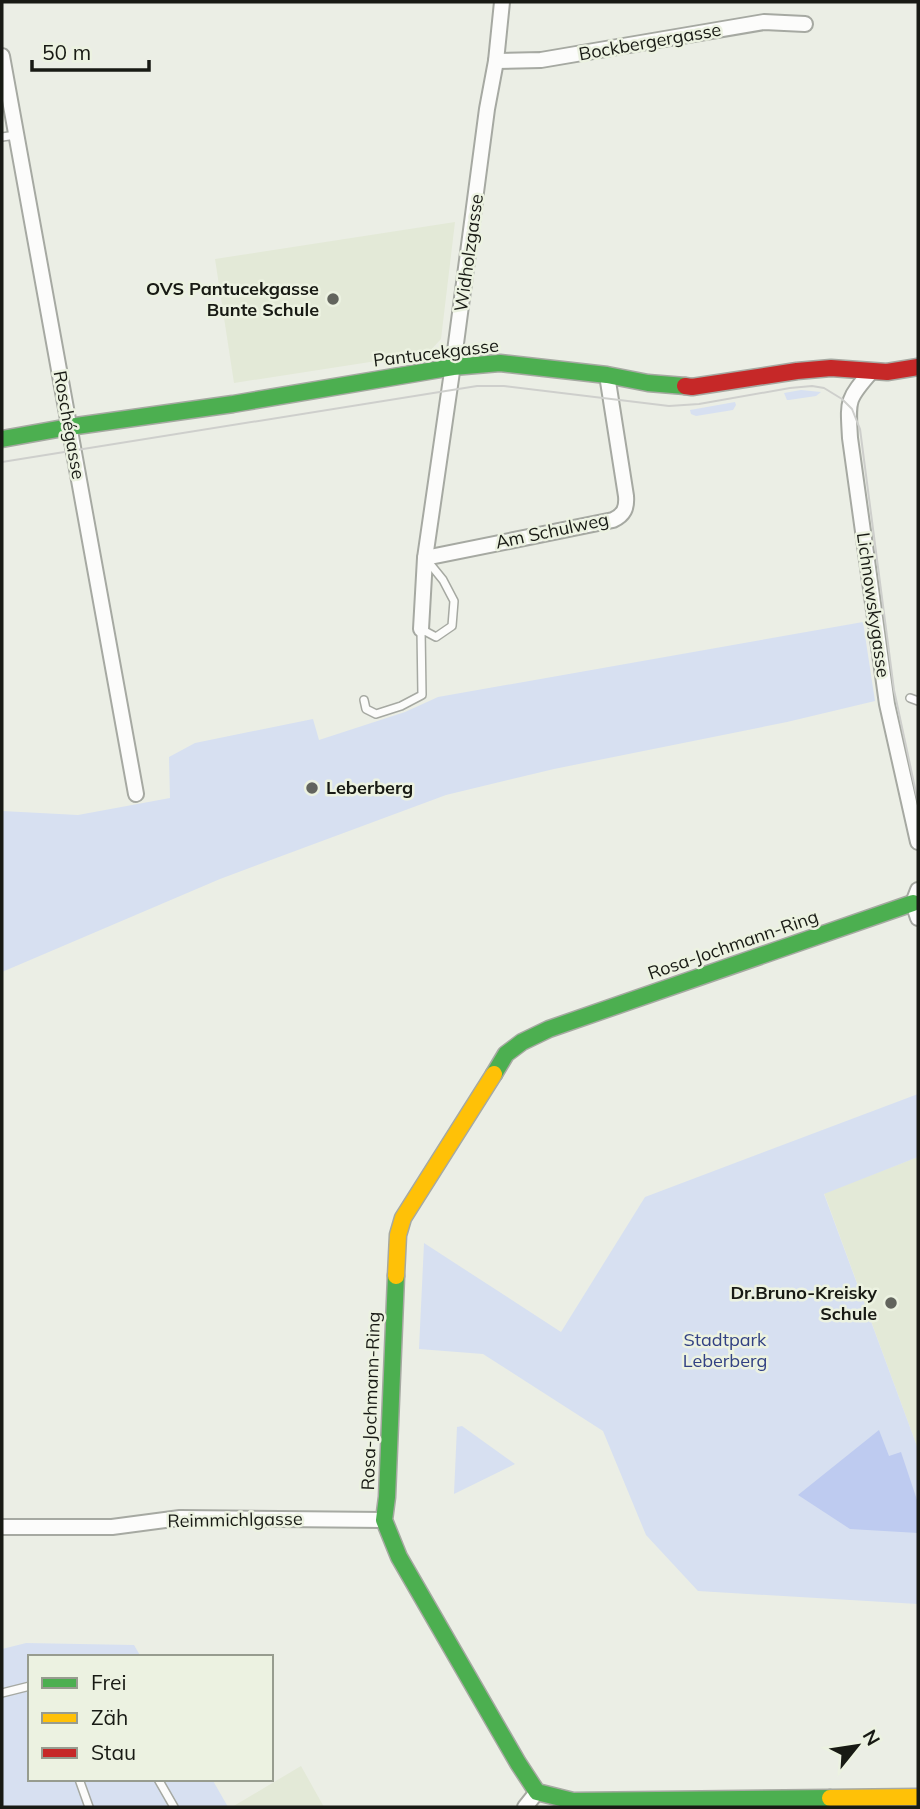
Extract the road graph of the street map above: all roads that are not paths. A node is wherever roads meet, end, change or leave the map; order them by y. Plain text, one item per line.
1 (502, 2) edge
2 (805, 24) dead end
3 (2, 56) edge
4 (496, 61) junction
5 (9, 136) edge
6 (453, 367) junction
7 (918, 367) edge
8 (871, 372) junction
9 (607, 376) junction
10 (69, 427) junction
11 (2, 439) edge
12 (425, 558) junction
13 (421, 629) junction
14 (910, 698) dead end
15 (364, 700) dead end
16 (918, 701) edge
17 (136, 794) dead end
18 (918, 842) edge
19 (916, 904) edge
20 (384, 1520) junction
21 (2, 1527) edge
22 (28, 1686) edge
23 (2, 1693) edge
24 (80, 1781) edge
25 (159, 1781) edge
26 (537, 1792) junction
27 (918, 1797) edge
28 (89, 1807) edge
29 (174, 1807) edge
30 (525, 1807) edge

1 - 4 street, Widholzgasse
2 - 4 street, Bockbergergasse
3 - 5 street, Roschégasse
4 - 6 street, Widholzgasse
5 - 10 street, Roschégasse
6 - 9 street, Pantucekgasse
6 - 10 street, Pantucekgasse
6 - 12 street, Widholzgasse
7 - 8 street, Pantucekgasse
8 - 9 street, Pantucekgasse
8 - 18 street, Lichnowskygasse
9 - 12 street, Am Schulweg
10 - 11 street, Pantucekgasse
10 - 17 street, Roschégasse
12 - 13 street, Widholzgasse
12 - 13 lane
13 - 15 lane
14 - 16 lane
19 - 20 street, Rosa-Jochmann-Ring
20 - 21 street, Reimmichlgasse
20 - 26 street, Rosa-Jochmann-Ring
22 - 23 lane
24 - 28 lane
25 - 29 lane
26 - 27 street
26 - 30 street

